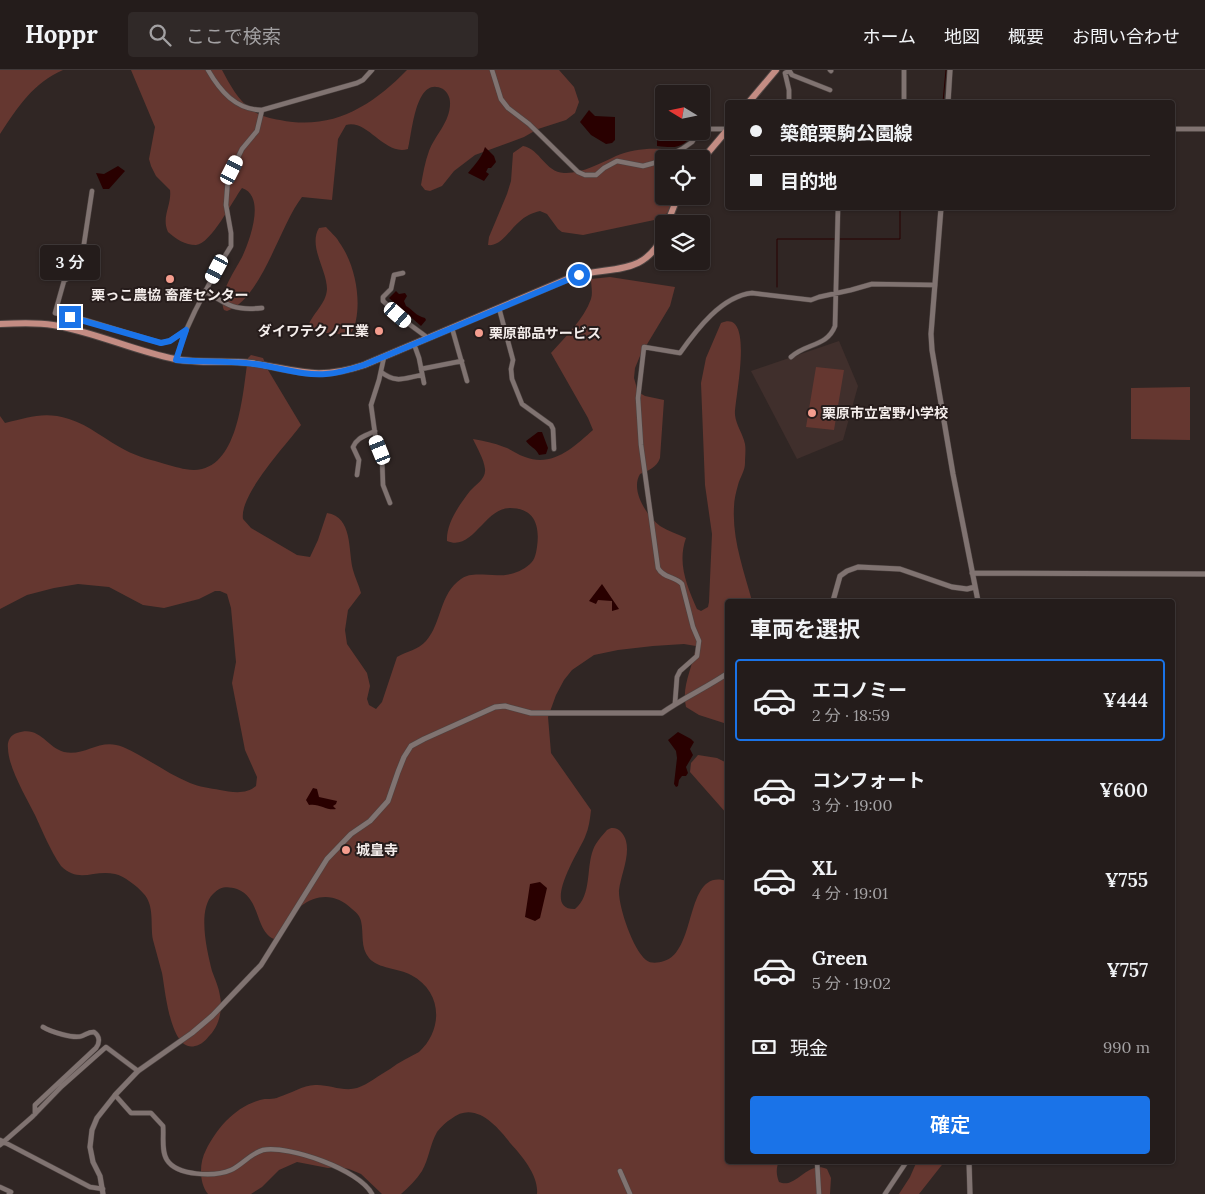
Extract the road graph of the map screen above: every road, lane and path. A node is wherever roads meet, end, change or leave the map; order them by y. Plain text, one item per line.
1 (208, 70) edge
2 (372, 70) edge
3 (492, 70) edge
4 (789, 70) edge
5 (904, 70) edge
6 (950, 70) edge
7 (772, 71) edge
8 (830, 90) dead end
9 (750, 100) edge
10 (790, 100) edge
11 (904, 100) edge
12 (948, 100) edge
13 (262, 110) junction
14 (725, 129) edge
15 (1175, 129) edge
16 (1205, 129) edge
17 (710, 130) edge
18 (725, 133) edge
19 (693, 140) edge
20 (682, 149) joint
21 (710, 150) edge
22 (92, 191) dead end
23 (838, 210) edge
24 (941, 210) edge
25 (655, 248) edge
26 (403, 273) dead end
27 (935, 285) junction
28 (205, 291) junction
29 (836, 294) junction
30 (262, 308) dead end
31 (499, 308) junction
32 (0, 324) edge
33 (452, 328) junction
34 (186, 330) junction
35 (428, 338) junction
36 (414, 344) junction
37 (384, 356) junction
38 (792, 357) dead end
39 (176, 360) junction
40 (462, 361) junction
41 (421, 369) junction
42 (381, 372) junction
43 (422, 375) junction
44 (467, 381) dead end
45 (424, 383) dead end
46 (375, 431) junction
47 (554, 449) dead end
48 (357, 475) dead end
49 (390, 503) dead end
50 (972, 573) junction
51 (1205, 574) edge
52 (975, 587) junction
53 (834, 599) edge
54 (978, 599) edge
55 (725, 676) edge
56 (675, 703) junction
57 (43, 1027) dead end
58 (138, 1071) junction
59 (115, 1096) junction
60 (34, 1114) junction
61 (1, 1142) edge
62 (817, 1164) edge
63 (905, 1164) edge
64 (969, 1164) edge
65 (620, 1171) dead end
66 (0, 1187) edge
67 (103, 1191) edge
68 (10, 1194) edge
69 (372, 1194) edge
70 (630, 1194) edge
71 (819, 1194) edge
72 (885, 1194) edge
73 (970, 1194) edge

1 - 13 street
2 - 13 street
3 - 20 street
4 - 8 street
4 - 10 street
5 - 11 street
6 - 12 street
7 - 9 main road
13 - 28 street
14 - 17 street
15 - 16 street
18 - 21 main road
19 - 20 street
22 - 34 street
23 - 29 street
24 - 27 street
25 - 31 main road
26 - 35 street
27 - 29 street
27 - 50 street
28 - 30 street
28 - 34 street
29 - 38 street
29 - 56 street
31 - 33 main road
31 - 47 street
32 - 39 main road
33 - 35 main road
33 - 40 street
34 - 39 street
35 - 36 main road
36 - 37 main road
36 - 41 street
37 - 39 main road
37 - 42 street
40 - 41 street
40 - 44 street
41 - 43 street
42 - 43 street
42 - 46 street
43 - 45 street
46 - 48 street
46 - 49 street
50 - 51 street
50 - 52 street
52 - 53 street
52 - 54 street
55 - 56 street
56 - 58 street
57 - 60 street
58 - 59 street
58 - 60 street
59 - 67 street
59 - 69 street
60 - 61 street
61 - 67 street
62 - 71 street
63 - 72 street
64 - 73 street
65 - 70 street
66 - 68 street

